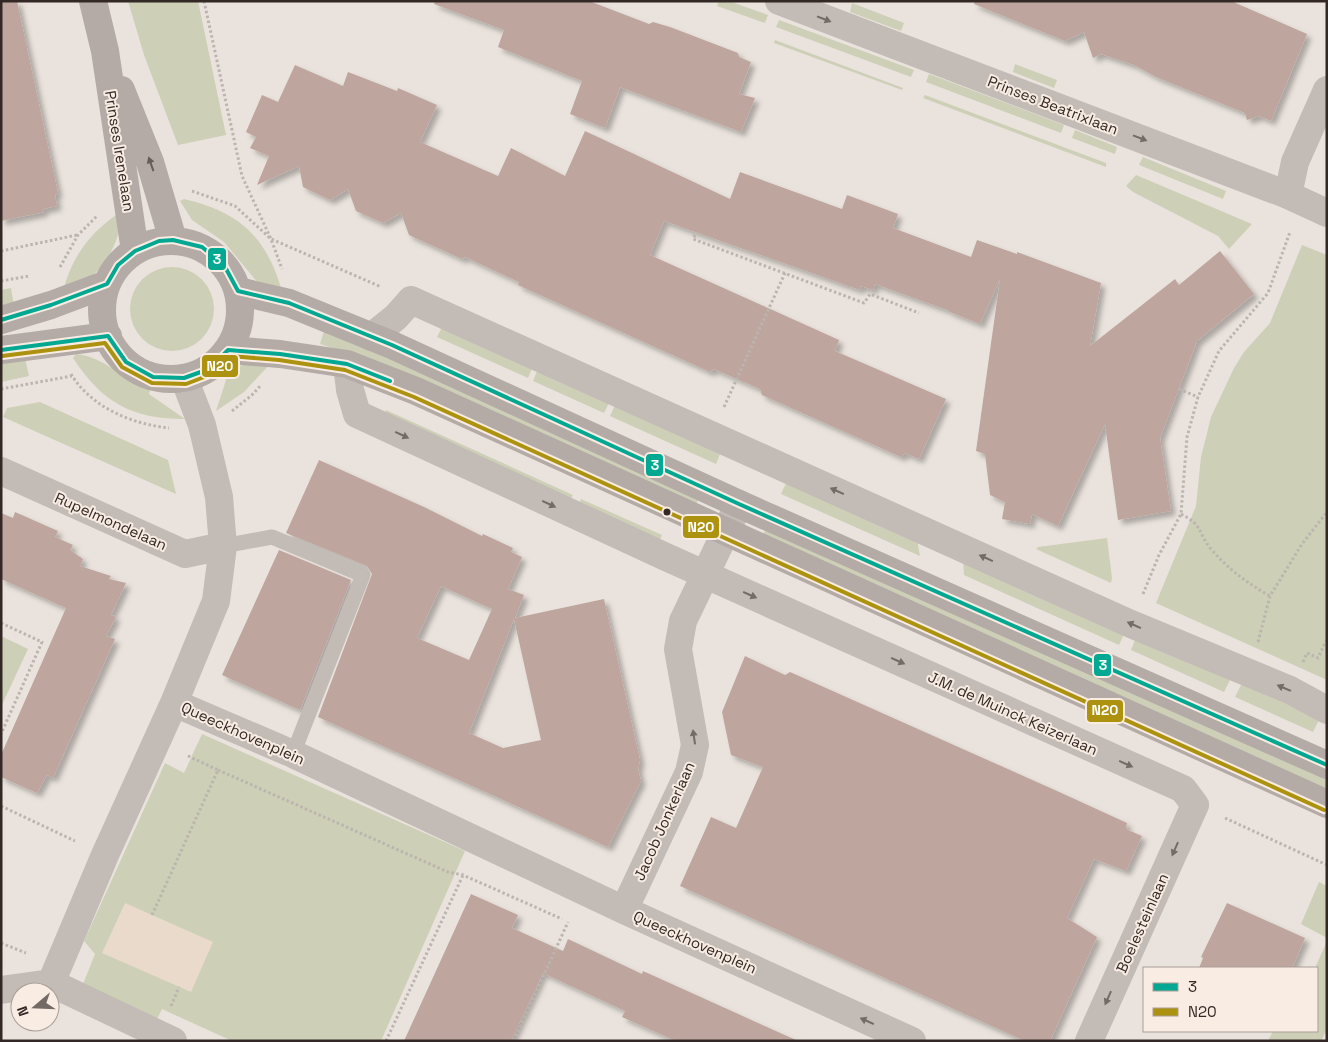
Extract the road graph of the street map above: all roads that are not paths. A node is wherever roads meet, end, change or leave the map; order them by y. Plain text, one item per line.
1 (93, 1) edge
2 (779, 1) edge
3 (105, 51) junction
4 (1327, 90) edge
5 (1288, 195) junction
6 (1327, 213) edge
7 (173, 240) junction
8 (135, 250) junction
9 (107, 284) junction
10 (238, 291) junction
11 (1, 320) edge
12 (108, 336) junction
13 (371, 337) junction
14 (1, 350) edge
15 (228, 350) junction
16 (347, 364) junction
17 (184, 378) junction
18 (1, 471) edge
19 (739, 504) junction
20 (725, 532) junction
21 (223, 546) junction
22 (706, 575) junction
23 (174, 703) junction
24 (1327, 710) edge
25 (293, 754) junction
26 (1327, 765) edge
27 (1327, 804) edge
28 (1194, 805) joint
29 (624, 910) junction
30 (52, 982) edge
31 (60, 987) edge
32 (173, 1041) edge
33 (912, 1041) edge
34 (1089, 1041) edge

1 - 3 main road, Prinses Irenelaan
2 -> 5 street, Prinses Beatrixlaan
7 -> 3 main road, Prinses Irenelaan
3 - 8 main road, Prinses Irenelaan
4 - 5 street
5 - 6 street, Prinses Beatrixlaan
7 - 8 main road
7 - 10 main road
8 - 9 main road
9 - 11 main road
9 - 12 main road
10 - 13 main road
10 - 15 main road
12 - 14 main road
12 - 17 main road
13 - 19 main road
24 -> 13 street
15 - 16 main road
15 - 17 main road
16 - 20 main road
16 -> 22 street, J.M. de Muinck Keizerlaan
17 - 21 street
18 - 21 street, Rupelmondelaan
19 - 20 street, Jacob Jonkerlaan
19 - 26 main road
20 - 22 street, Jacob Jonkerlaan
20 - 27 main road
21 - 23 street
21 - 25 lane
22 -> 28 street, J.M. de Muinck Keizerlaan
29 -> 22 street, Jacob Jonkerlaan
23 - 25 street, Queeckhovenplein
23 - 30 street, Queeckhovenplein
25 - 29 street, Queeckhovenplein
28 -> 34 street, Boelesteinlaan
33 -> 29 street, Queeckhovenplein
31 - 32 street

